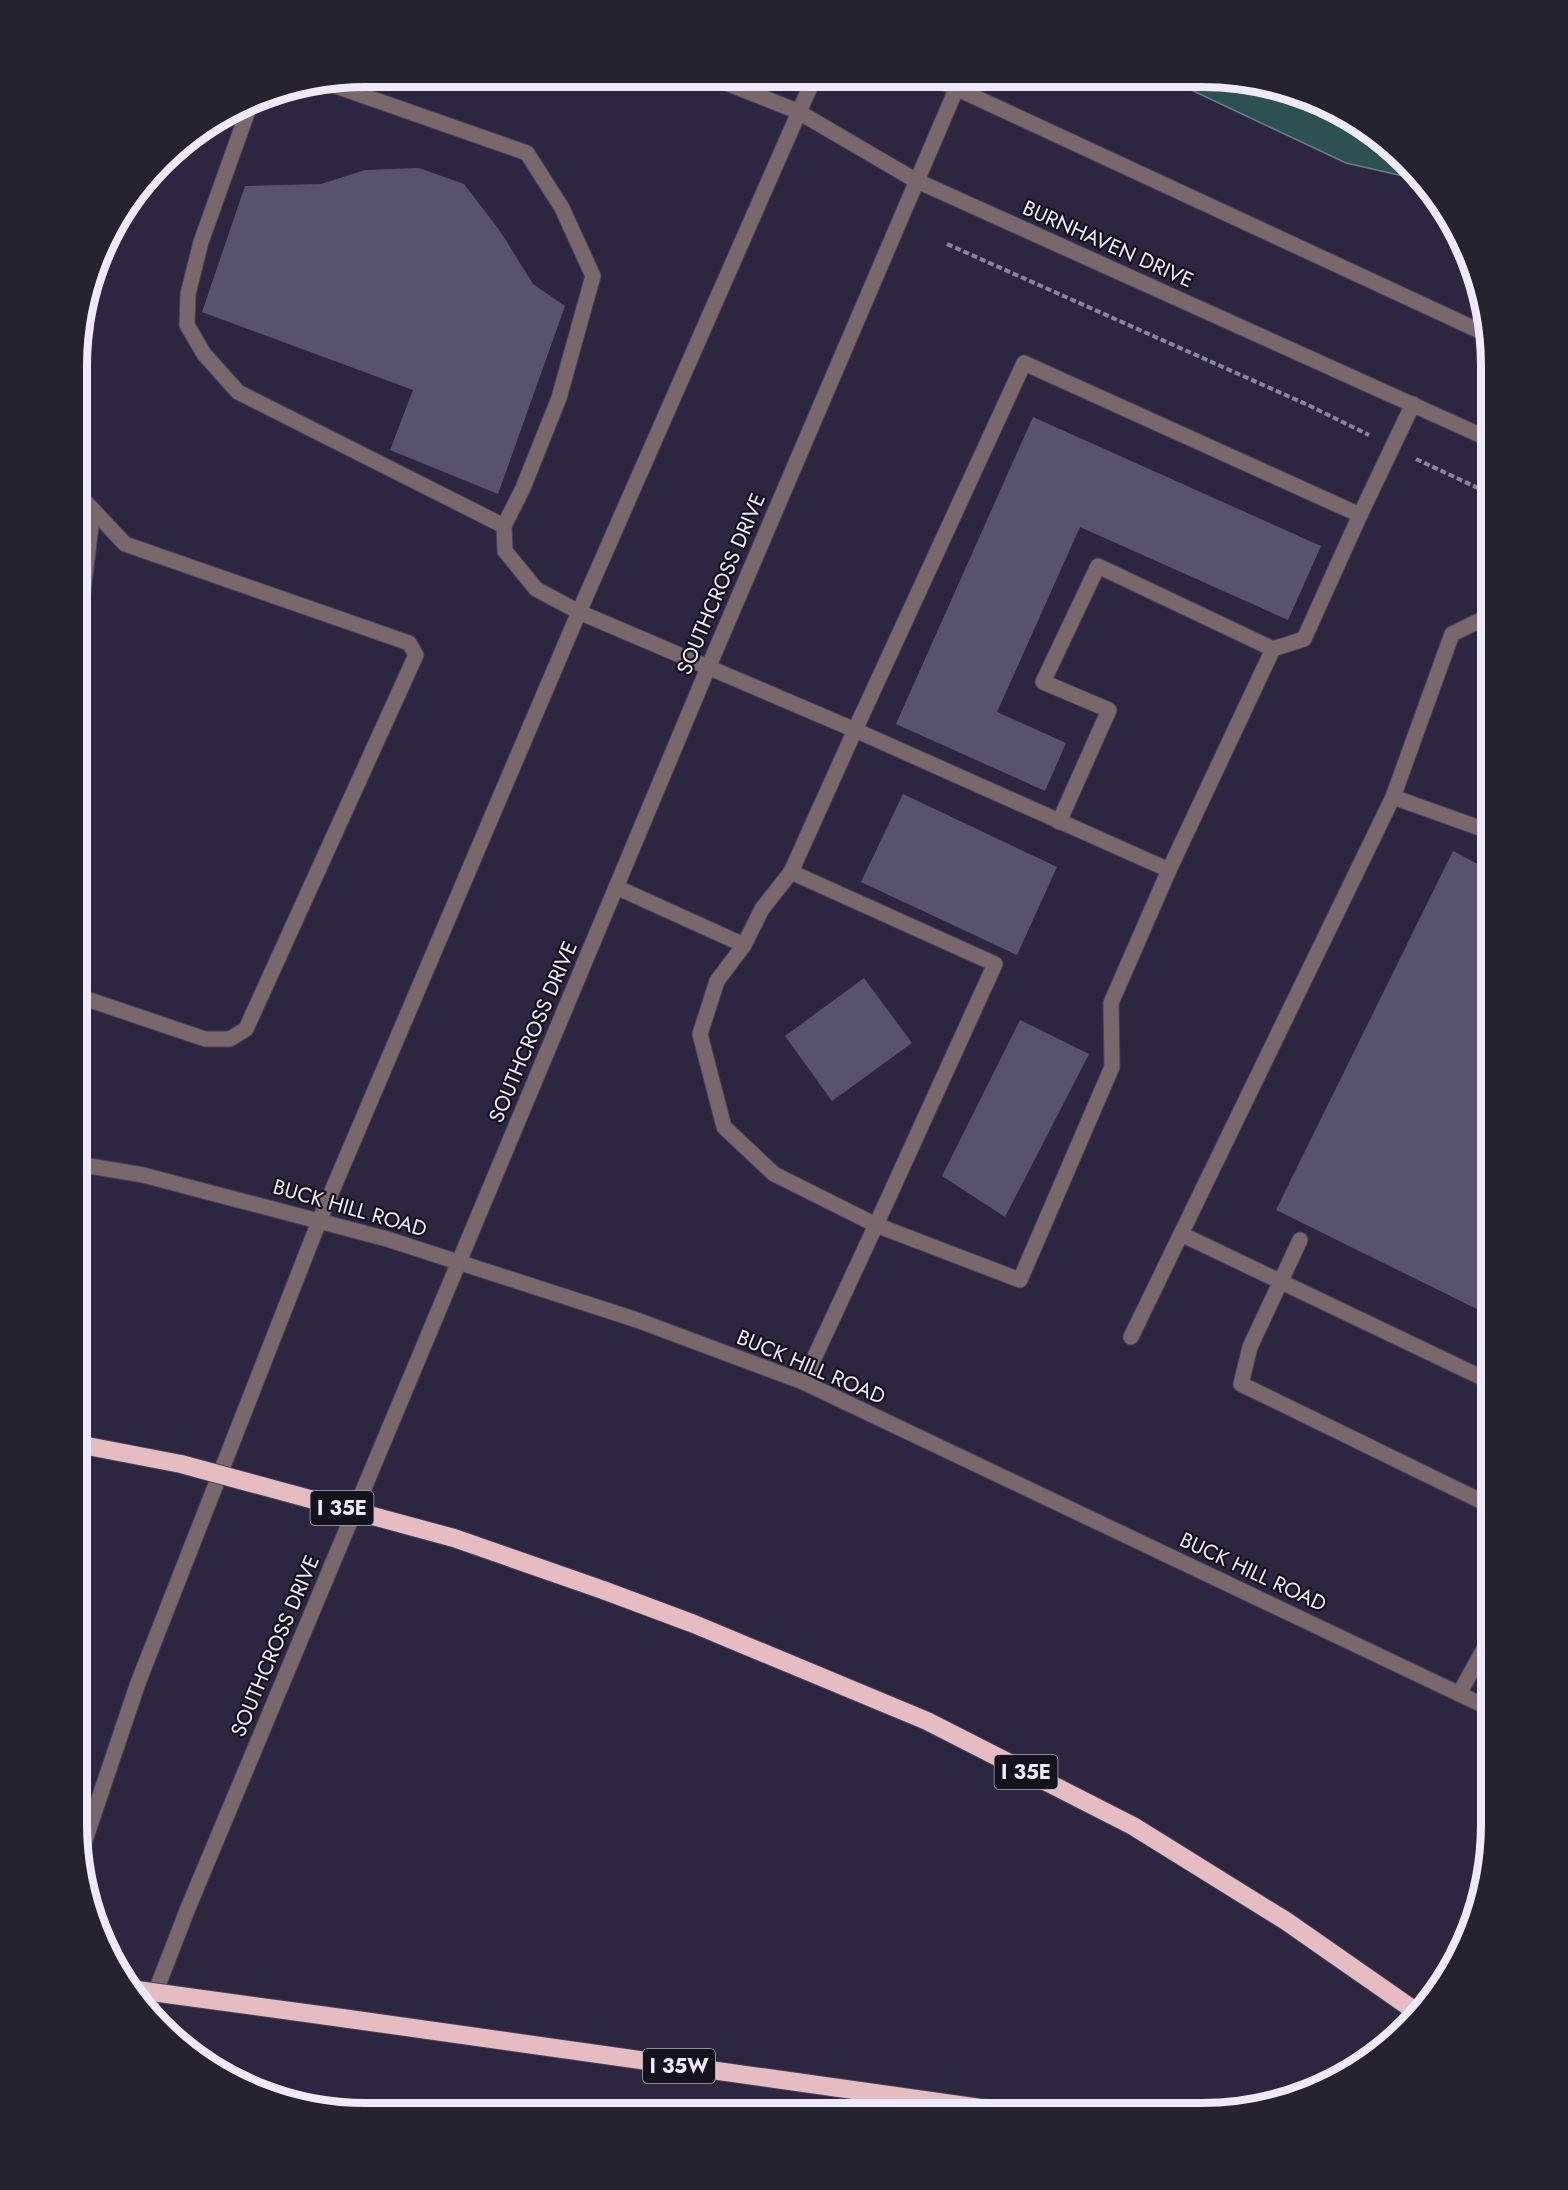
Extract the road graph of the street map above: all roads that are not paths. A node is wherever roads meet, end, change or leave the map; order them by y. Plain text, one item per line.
1 (734, 87) edge
2 (809, 87) edge
3 (958, 87) edge
4 (965, 87) edge
5 (342, 88) edge
6 (797, 111) junction
7 (247, 114) edge
8 (915, 180) junction
9 (1479, 331) edge
10 (1413, 404) junction
11 (1481, 435) edge
12 (87, 504) edge
13 (93, 510) junction
14 (1360, 515) junction
15 (504, 526) junction
16 (87, 559) edge
17 (579, 612) junction
18 (1481, 620) edge
19 (1273, 649) junction
20 (708, 668) junction
21 (855, 730) junction
22 (1393, 797) junction
23 (1059, 822) junction
24 (1481, 828) edge
25 (1169, 870) junction
26 (791, 872) junction
27 (616, 887) junction
28 (744, 945) junction
29 (87, 999) edge
30 (87, 1166) edge
31 (320, 1219) junction
32 (876, 1225) junction
33 (1181, 1234) junction
34 (1300, 1240) dead end
35 (459, 1262) junction
36 (1281, 1281) junction
37 (1131, 1337) dead end
38 (1481, 1377) edge
39 (803, 1382) junction
40 (87, 1446) edge
41 (1481, 1501) edge
42 (1481, 1654) edge
43 (1459, 1694) junction
44 (1481, 1704) edge
45 (88, 1834) edge
46 (143, 1991) edge
47 (151, 2002) edge
48 (1412, 2008) edge
49 (945, 2103) edge

1 - 6 street, BURNHAVEN DRIVE
2 - 6 street
3 - 8 street, SOUTHCROSS DRIVE
4 - 9 street
5 - 15 street
6 - 8 street, BURNHAVEN DRIVE
6 - 17 street
7 - 15 street
8 - 10 street, BURNHAVEN DRIVE
8 - 20 street, SOUTHCROSS DRIVE
10 - 11 street, BURNHAVEN DRIVE
10 - 14 street
12 - 13 street
13 - 16 street
13 - 29 street
14 - 19 street
14 - 21 street
15 - 17 street
17 - 20 street
17 - 31 street
18 - 22 street
19 - 23 street
19 - 25 street
20 - 21 street
20 - 27 street, SOUTHCROSS DRIVE
21 - 23 street
21 - 26 street
22 - 24 street
22 - 33 street
23 - 25 street
25 - 32 street
26 - 28 street
26 - 32 street
27 - 28 street
27 - 35 street, SOUTHCROSS DRIVE
28 - 32 street
30 - 31 street, BUCK HILL ROAD
31 - 35 street, BUCK HILL ROAD
31 - 45 street
32 - 39 street
33 - 36 street
33 - 37 street
34 - 36 street
35 - 39 street, BUCK HILL ROAD
35 - 47 street, SOUTHCROSS DRIVE
36 - 38 street
36 - 41 street
39 - 43 street, BUCK HILL ROAD
40 - 48 highway, I 35E, bridge
42 - 43 street
43 - 44 street, BUCK HILL ROAD
46 - 49 highway, I 35W, bridge

